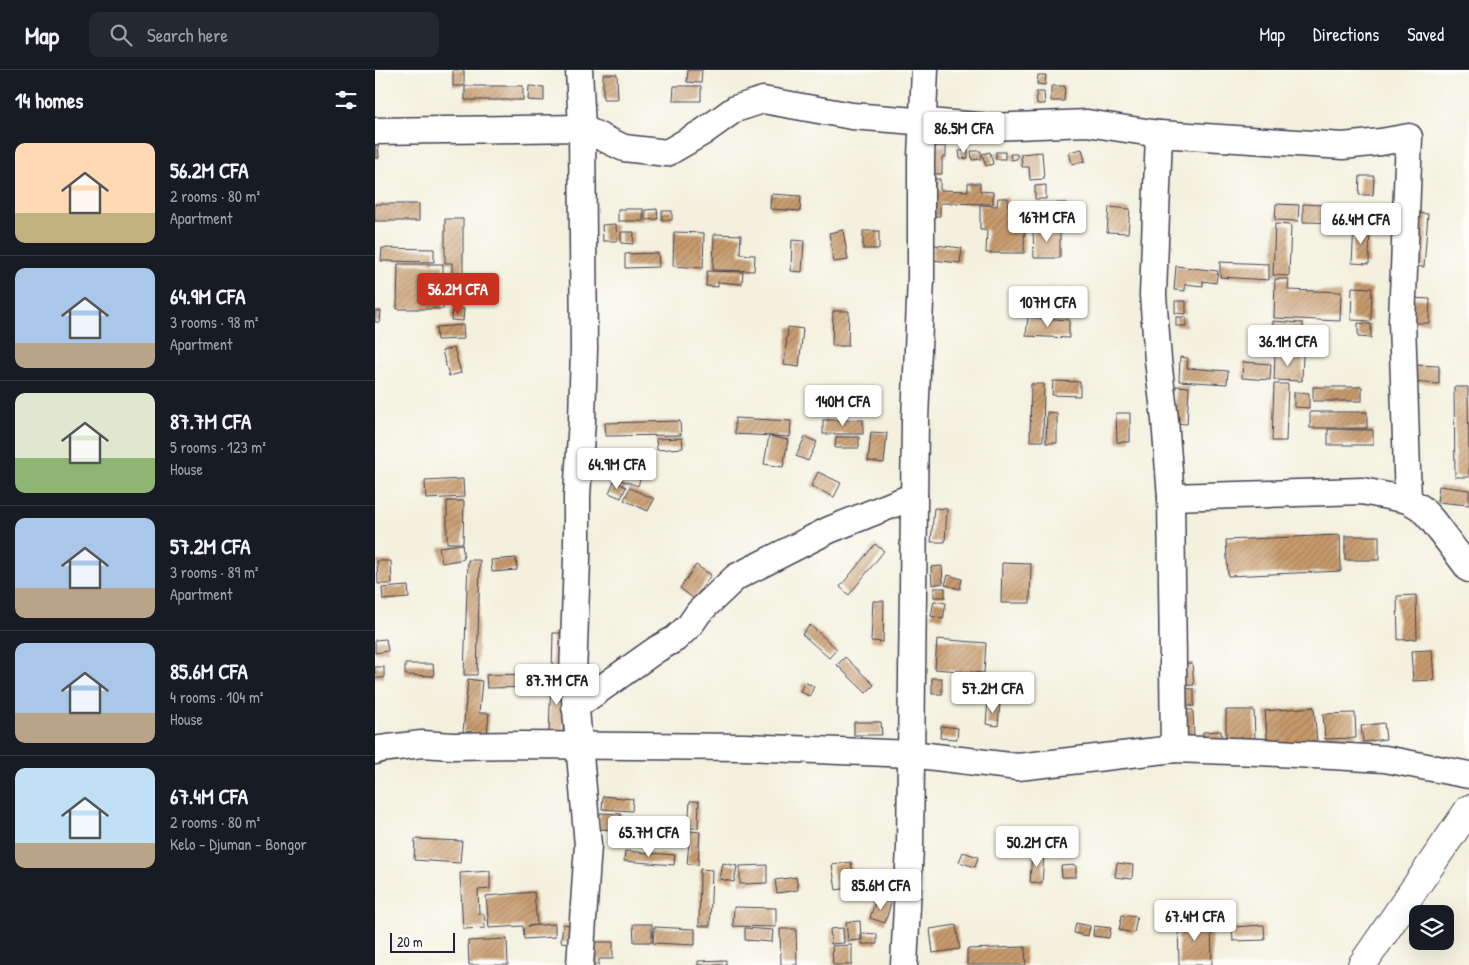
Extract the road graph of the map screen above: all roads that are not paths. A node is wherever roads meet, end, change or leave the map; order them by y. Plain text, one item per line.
1 (579, 70) edge
2 (925, 70) edge
3 (923, 122) junction
4 (582, 128) junction
5 (375, 131) edge
6 (1159, 134) junction
7 (914, 496) junction
8 (1171, 498) junction
9 (1408, 500) junction
10 (1469, 569) edge
11 (575, 707) junction
12 (578, 745) junction
13 (1173, 749) junction
14 (375, 752) edge
15 (911, 754) junction
16 (1469, 775) edge
17 (1469, 809) edge
18 (580, 965) edge
19 (904, 965) edge
20 (1363, 965) edge

1 - 4 street
2 - 3 street
3 - 4 street
3 - 6 street
3 - 7 street
4 - 5 street
4 - 11 street
6 - 8 street
6 - 9 street
7 - 11 street
7 - 15 street
8 - 9 street
8 - 13 street
9 - 10 street
11 - 12 street
12 - 14 street
12 - 15 street
12 - 18 street
13 - 15 street
13 - 16 street
15 - 19 street
17 - 20 highway

